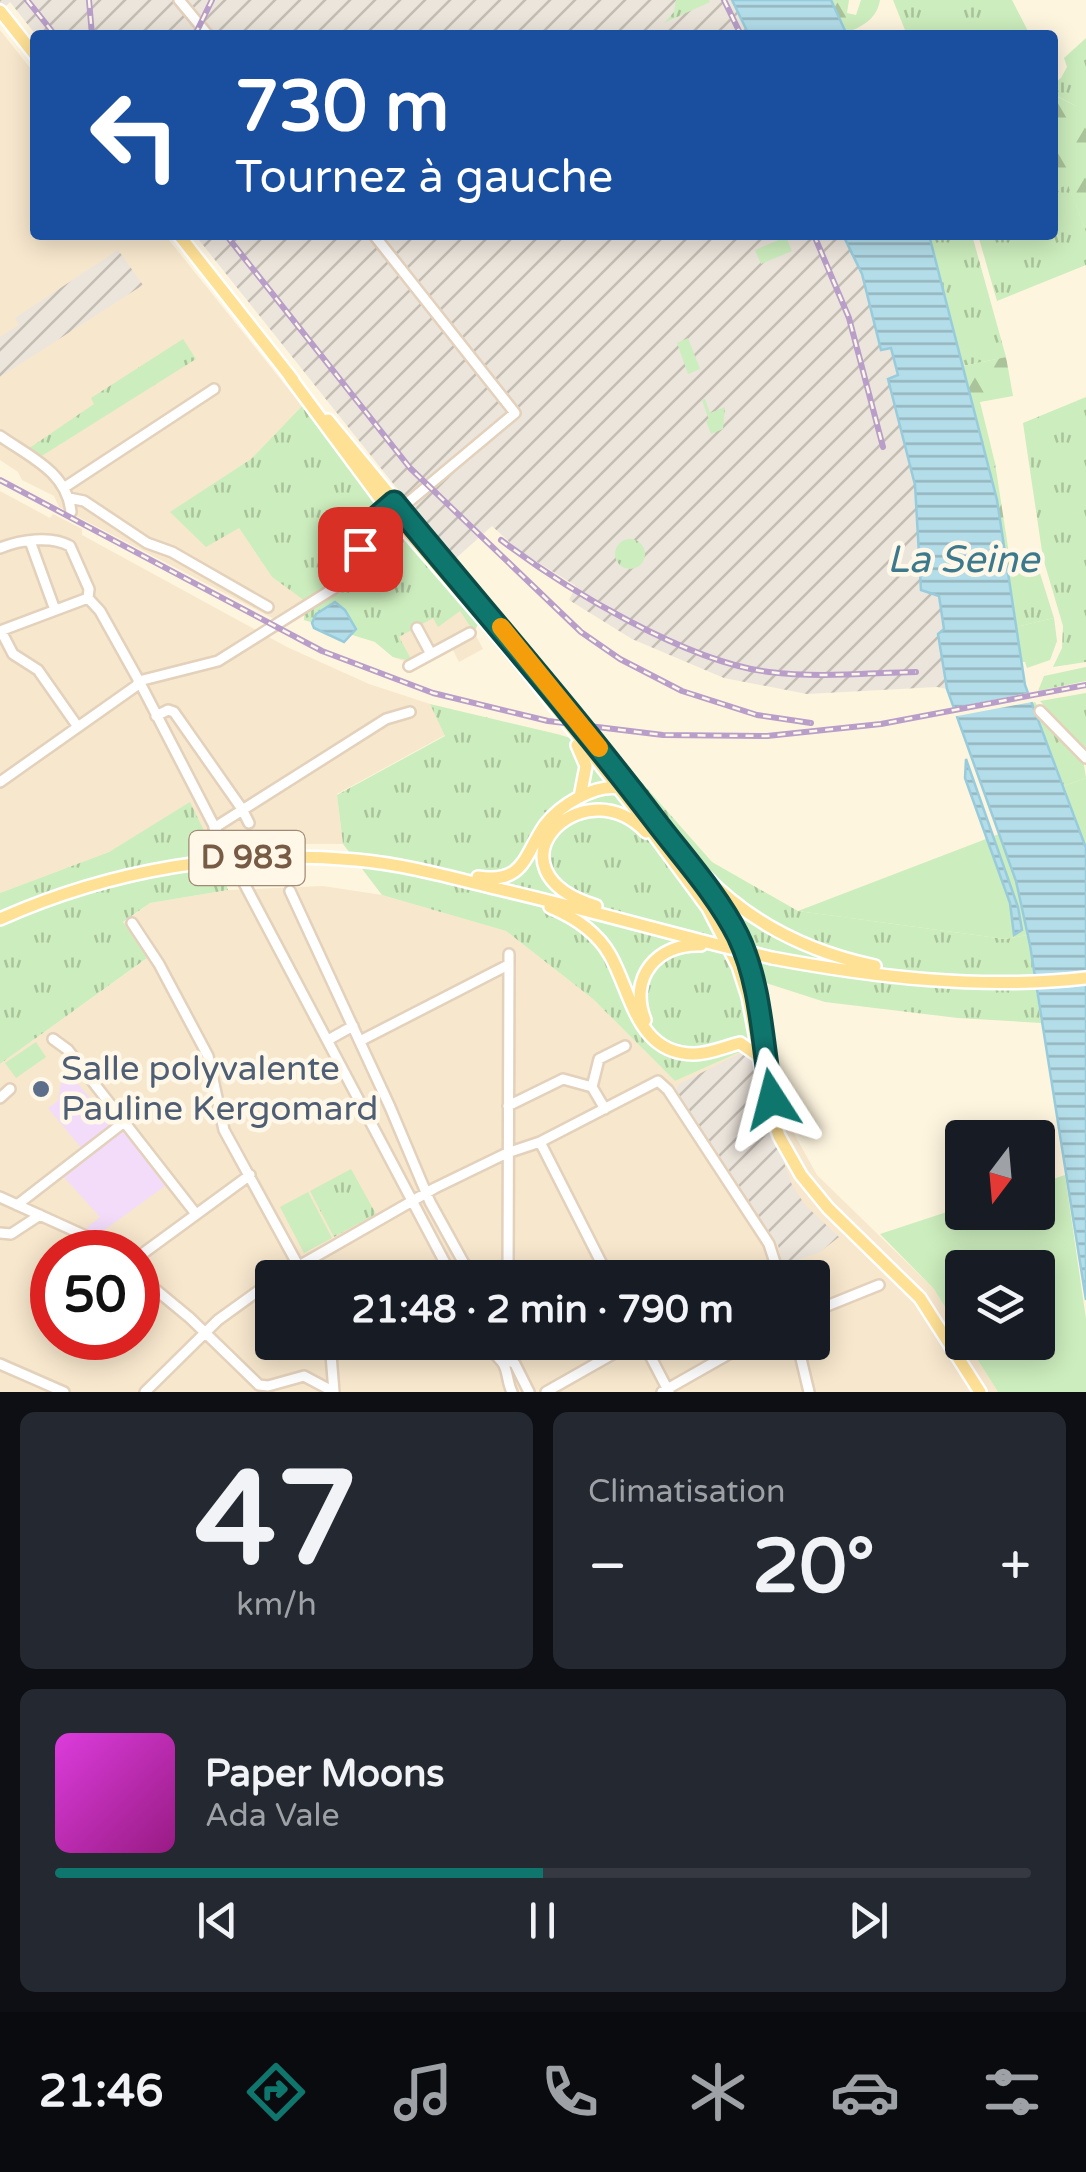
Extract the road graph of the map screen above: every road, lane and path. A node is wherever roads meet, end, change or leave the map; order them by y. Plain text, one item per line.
1 (175, 0) edge
2 (0, 11) edge
3 (196, 30) edge
4 (203, 30) edge
5 (30, 49) edge
6 (183, 240) edge
7 (378, 240) edge
8 (214, 389) dead end
9 (0, 436) edge
10 (65, 487) junction
11 (69, 498) junction
12 (393, 508) junction
13 (71, 512) dead end
14 (402, 525) junction
15 (376, 526) junction
16 (30, 541) junction
17 (0, 548) edge
18 (88, 598) junction
19 (268, 607) dead end
20 (55, 610) junction
21 (417, 628) dead end
22 (0, 631) edge
23 (470, 633) dead end
24 (431, 654) junction
25 (409, 666) dead end
26 (139, 681) junction
27 (1040, 711) dead end
28 (410, 712) dead end
29 (561, 715) junction
30 (156, 716) junction
31 (78, 726) junction
32 (1086, 758) edge
33 (0, 782) edge
34 (618, 787) junction
35 (580, 798) junction
36 (643, 804) junction
37 (242, 809) junction
38 (248, 823) dead end
39 (658, 824) junction
40 (214, 828) junction
41 (226, 850) dead end
42 (236, 868) dead end
43 (683, 872) junction
44 (439, 873) junction
45 (485, 885) junction
46 (290, 891) dead end
47 (0, 919) edge
48 (132, 922) dead end
49 (645, 925) junction
50 (727, 950) junction
51 (922, 978) junction
52 (1086, 978) edge
53 (353, 1026) junction
54 (753, 1036) junction
55 (53, 1039) dead end
56 (328, 1040) junction
57 (360, 1042) junction
58 (625, 1046) dead end
59 (592, 1087) junction
60 (10, 1089) dead end
61 (0, 1098) edge
62 (508, 1106) junction
63 (390, 1107) junction
64 (605, 1109) junction
65 (369, 1119) junction
66 (123, 1123) junction
67 (540, 1142) junction
68 (508, 1153) junction
69 (250, 1175) junction
70 (810, 1184) junction
71 (426, 1192) junction
72 (0, 1197) edge
73 (412, 1200) junction
74 (17, 1204) junction
75 (196, 1214) junction
76 (40, 1215) junction
77 (73, 1230) edge
78 (0, 1234) edge
79 (160, 1241) edge
80 (297, 1260) edge
81 (309, 1260) edge
82 (444, 1260) edge
83 (462, 1260) edge
84 (508, 1260) edge
85 (601, 1260) edge
86 (775, 1260) edge
87 (879, 1284) dead end
88 (255, 1291) edge
89 (160, 1294) edge
90 (830, 1304) edge
91 (204, 1333) junction
92 (331, 1360) edge
93 (502, 1360) edge
94 (611, 1360) edge
95 (651, 1360) edge
96 (719, 1360) edge
97 (801, 1360) edge
98 (506, 1362) junction
99 (0, 1364) edge
100 (666, 1391) edge
101 (64, 1392) edge
102 (146, 1392) edge
103 (334, 1392) edge
104 (512, 1392) edge
105 (529, 1392) edge
106 (546, 1392) edge
107 (810, 1392) edge
108 (980, 1392) edge

1 - 3 street
1 - 4 street
2 - 5 main road
6 - 12 main road
7 - 12 street
8 - 10 street
9 - 10 street
10 - 11 street
11 - 13 street
11 - 19 street
12 - 14 main road
12 - 15 street
12 - 36 main road
14 - 15 street
14 - 29 main road
15 - 26 street
16 - 17 street
16 - 18 street
16 - 20 street
18 - 20 street
18 - 26 street
20 - 22 street
21 - 24 street
22 - 31 street
23 - 24 street
24 - 25 street
26 - 30 street
26 - 31 street
27 - 32 street
28 - 37 street
29 - 34 main road
29 - 35 main road
30 - 37 street
30 - 40 street
31 - 33 street
34 - 35 main road
34 - 36 main road
34 - 43 main road
35 - 44 main road
36 - 39 main road
37 - 38 street
37 - 40 street
39 - 51 main road
39 - 54 main road
40 - 41 street
42 - 56 street
43 - 49 main road
43 - 50 main road
44 - 45 main road, D 983
44 - 47 main road, D 983
45 - 49 main road, D 983
45 - 54 main road
46 - 53 street
48 - 69 street
49 - 50 main road, D 983
50 - 51 main road, D 983, bridge
50 - 54 main road
50 - 54 main road
51 - 52 main road, D 983
53 - 56 street
53 - 57 street
54 - 70 main road
54 - 70 main road
55 - 66 street
56 - 65 street
57 - 62 street
57 - 63 street
58 - 59 street
59 - 62 street
59 - 64 street
60 - 61 street
62 - 68 street
63 - 65 street
63 - 71 street
64 - 67 street
64 - 86 street
65 - 73 street
66 - 74 street
66 - 75 street
67 - 68 street
67 - 85 street
68 - 71 street
68 - 84 street
69 - 75 street
69 - 80 street
70 - 108 main road
71 - 73 street
71 - 83 street
72 - 74 street
73 - 81 street
73 - 82 street
74 - 76 street
75 - 79 street
76 - 77 street
76 - 78 street
87 - 90 street
88 - 91 street
89 - 91 street
91 - 102 street
91 - 103 street
92 - 103 street
93 - 98 street
94 - 106 street
95 - 100 street
96 - 100 street
97 - 107 street
98 - 104 street
98 - 105 street
99 - 101 street

